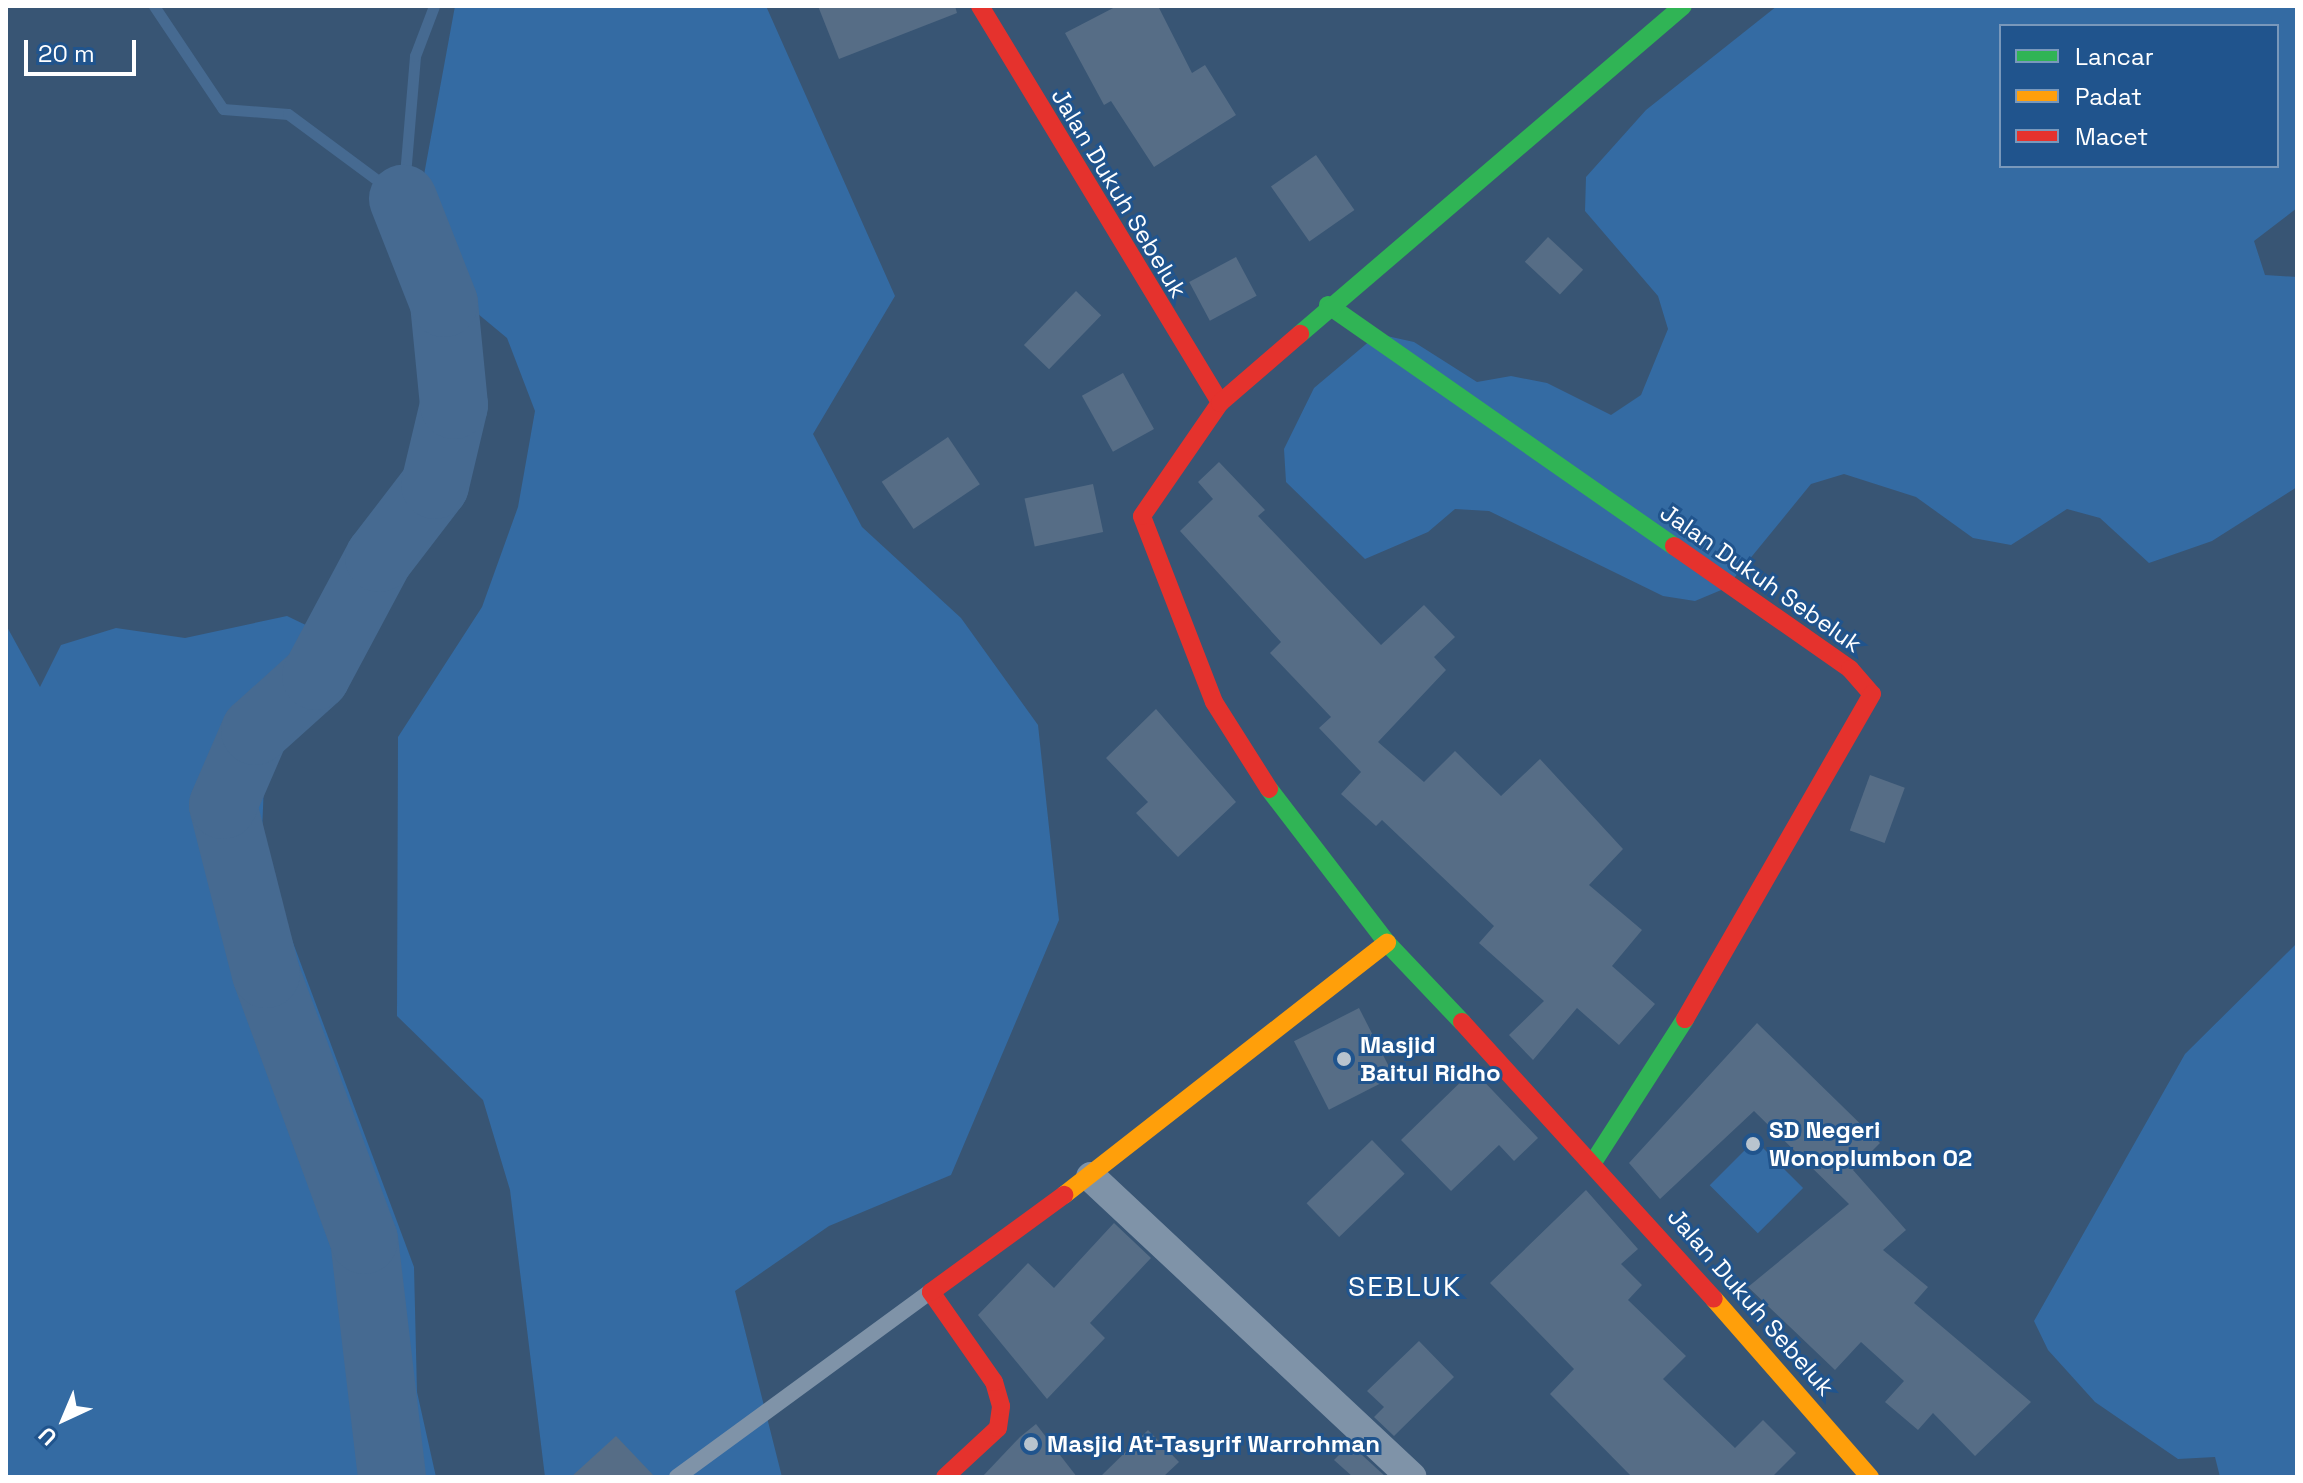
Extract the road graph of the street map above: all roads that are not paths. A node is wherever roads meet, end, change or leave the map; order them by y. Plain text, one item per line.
1 (980, 6) edge
2 (1683, 6) edge
3 (1328, 305) junction
4 (1220, 403) junction
5 (1387, 943) junction
6 (1594, 1161) junction
7 (1091, 1177) junction
8 (931, 1292) junction
9 (677, 1477) edge
10 (945, 1477) edge
11 (1412, 1477) edge
12 (1870, 1477) edge

1 - 4 street, Jalan Dukuh Sebeluk
2 - 3 street, Jalan Dukuh Sebeluk
3 - 4 street, Jalan Dukuh Sebeluk
3 - 6 street, Jalan Dukuh Sebeluk
4 - 5 street, Jalan Dukuh Sebeluk
5 - 6 street, Jalan Dukuh Sebeluk
5 - 7 street
6 - 12 street, Jalan Dukuh Sebeluk
7 - 8 street
7 - 11 street
8 - 9 lane
8 - 10 street

